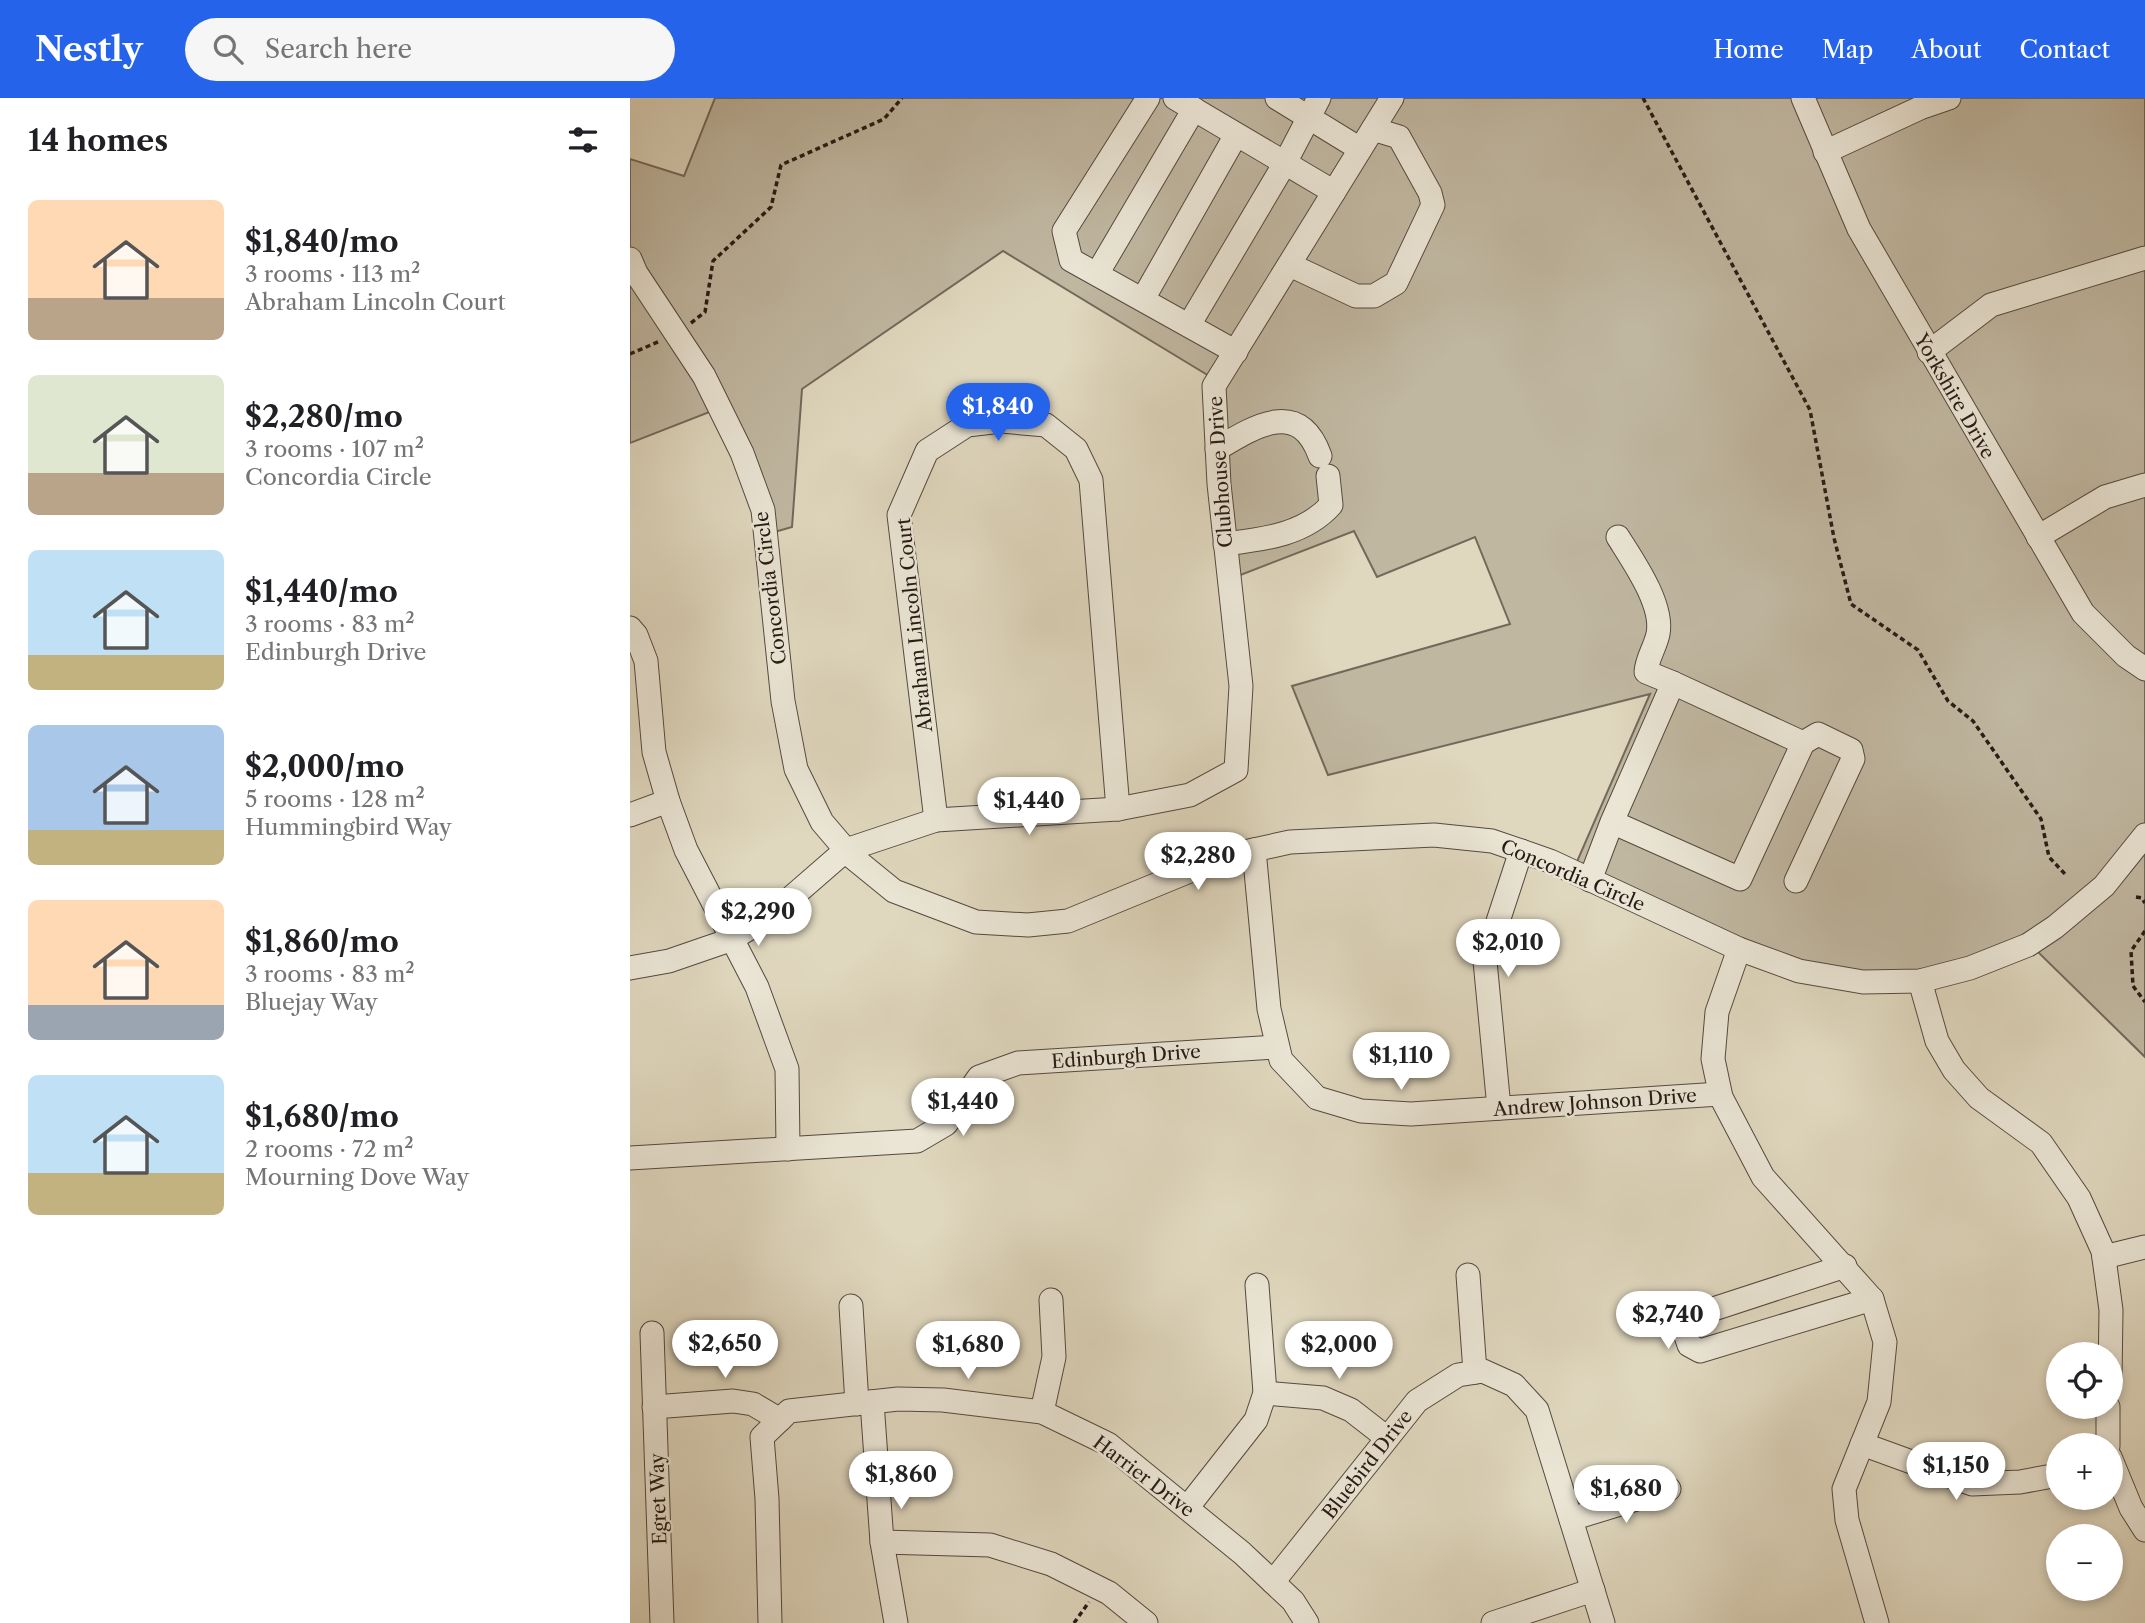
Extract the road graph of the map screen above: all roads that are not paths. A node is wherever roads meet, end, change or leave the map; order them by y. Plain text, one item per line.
1 (1147, 98) edge
2 (1277, 98) edge
3 (1392, 98) edge
4 (1802, 98) edge
5 (1949, 98) edge
6 (1184, 104) edge
7 (1314, 108) edge
8 (1373, 128) junction
9 (1236, 135) junction
10 (1360, 149) junction
11 (1825, 152) junction
12 (1285, 163) junction
13 (1334, 192) junction
14 (630, 258) edge
15 (2145, 258) edge
16 (1290, 265) junction
17 (1097, 274) junction
18 (1143, 299) junction
19 (1189, 325) junction
20 (1236, 352) junction
21 (1929, 352) junction
22 (1217, 449) junction
23 (2145, 485) edge
24 (1618, 537) dead end
25 (2038, 537) junction
26 (1225, 544) junction
27 (630, 628) edge
28 (2145, 669) edge
29 (1673, 683) junction
30 (1803, 743) junction
31 (668, 801) junction
32 (1118, 810) junction
33 (630, 815) edge
34 (936, 820) junction
35 (1612, 822) junction
36 (2145, 835) edge
37 (846, 850) junction
38 (1254, 850) junction
39 (1521, 851) junction
40 (1590, 880) junction
41 (1796, 881) dead end
42 (732, 938) junction
43 (1739, 949) junction
44 (630, 968) edge
45 (1920, 981) junction
46 (1276, 1047) junction
47 (1720, 1094) junction
48 (1499, 1108) junction
49 (788, 1149) junction
50 (630, 1158) edge
51 (2145, 1247) edge
52 (2104, 1257) junction
53 (1845, 1266) junction
54 (1468, 1275) dead end
55 (1257, 1285) dead end
56 (1872, 1299) junction
57 (1051, 1300) dead end
58 (850, 1306) dead end
59 (652, 1333) dead end
60 (2111, 1342) edge
61 (1475, 1372) junction
62 (1265, 1393) junction
63 (864, 1403) junction
64 (654, 1407) junction
65 (1042, 1412) junction
66 (780, 1420) junction
67 (1387, 1438) junction
68 (1862, 1444) junction
69 (2046, 1477) edge
70 (1668, 1489) dead end
71 (2123, 1489) edge
72 (1187, 1508) junction
73 (1571, 1519) junction
74 (2145, 1530) edge
75 (882, 1542) junction
76 (1273, 1582) junction
77 (1593, 1590) junction
78 (662, 1623) edge
79 (770, 1623) edge
80 (896, 1623) edge
81 (1146, 1623) edge
82 (1307, 1623) edge
83 (1493, 1623) edge
84 (1603, 1623) edge
85 (1877, 1623) edge

1 - 17 street
2 - 7 street
3 - 8 street, Clubhouse Drive
4 - 11 street, Yorkshire Drive
5 - 11 street
6 - 9 street
6 - 17 street
7 - 10 street
7 - 12 street
8 - 10 street, Clubhouse Drive
8 - 16 street
9 - 12 street
9 - 18 street
10 - 13 street, Clubhouse Drive
11 - 21 street, Yorkshire Drive
12 - 13 street
12 - 19 street
13 - 16 street, Clubhouse Drive
14 - 37 street, Concordia Circle
15 - 21 street
16 - 20 street, Clubhouse Drive
17 - 18 street
18 - 19 street
19 - 20 street
20 - 22 street, Clubhouse Drive
21 - 25 street, Yorkshire Drive
22 - 26 street, Clubhouse Drive
22 - 26 street
23 - 25 street
24 - 29 street
25 - 28 street, Yorkshire Drive
26 - 32 street, Clubhouse Drive
27 - 31 street
29 - 30 street
29 - 35 street
30 - 35 street
30 - 41 street
31 - 33 street
31 - 42 street
32 - 34 street
32 - 34 street, Abraham Lincoln Court
34 - 37 street
35 - 40 street
36 - 45 street, Concordia Circle
37 - 38 street, Concordia Circle
37 - 42 street
38 - 39 street, Concordia Circle
38 - 46 street, Andrew Johnson Drive
39 - 40 street, Concordia Circle
39 - 48 street
40 - 43 street, Concordia Circle
42 - 44 street
42 - 49 street
43 - 45 street, Concordia Circle
43 - 47 street
45 - 52 street
46 - 48 street, Andrew Johnson Drive
46 - 49 street, Edinburgh Drive
47 - 48 street, Andrew Johnson Drive
47 - 53 street
49 - 50 street, Edinburgh Drive
51 - 52 street
52 - 60 street
53 - 56 street
53 - 56 street
54 - 61 street
55 - 62 street
56 - 68 street
57 - 65 street
58 - 63 street
59 - 64 street, Egret Way
61 - 67 street, Bluebird Drive
61 - 73 street
62 - 67 street
62 - 72 street
63 - 65 street, Harrier Drive
63 - 66 street, Harrier Drive
63 - 75 street
64 - 66 street
64 - 78 street, Egret Way
65 - 72 street, Harrier Drive
66 - 79 street
67 - 76 street, Bluebird Drive
68 - 69 street
68 - 85 street
70 - 73 street
71 - 74 street
72 - 76 street, Harrier Drive
73 - 77 street
75 - 80 street
75 - 81 street
76 - 82 street, Harrier Drive
77 - 83 street
77 - 84 street

